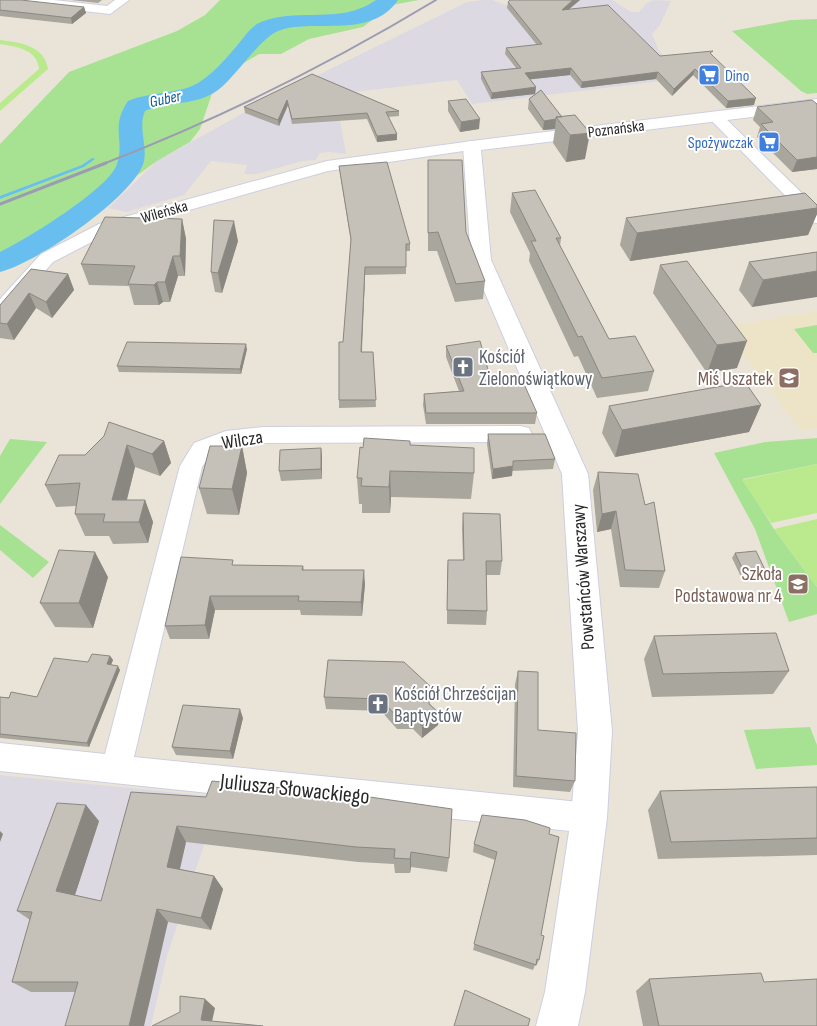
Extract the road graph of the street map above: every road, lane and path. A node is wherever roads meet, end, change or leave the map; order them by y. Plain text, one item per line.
1 (22, 0) edge
2 (123, 0) edge
3 (817, 104) edge
4 (715, 116) junction
5 (472, 146) junction
6 (327, 166) joint
7 (817, 218) edge
8 (0, 312) edge
9 (556, 434) junction
10 (0, 757) edge
11 (116, 769) junction
12 (589, 818) junction
13 (557, 1026) edge

1 - 2 street
3 - 4 street, Poznańska
4 - 5 street, Poznańska
4 - 7 street
5 - 6 street, Poznańska
5 - 9 street, Powstańców Warszawy
6 - 8 street, Wileńska
9 - 11 street, Wilcza
9 - 12 street, Powstańców Warszawy
10 - 11 street, Juliusza Słowackiego
11 - 12 street, Juliusza Słowackiego
12 - 13 street, Powstańców Warszawy

